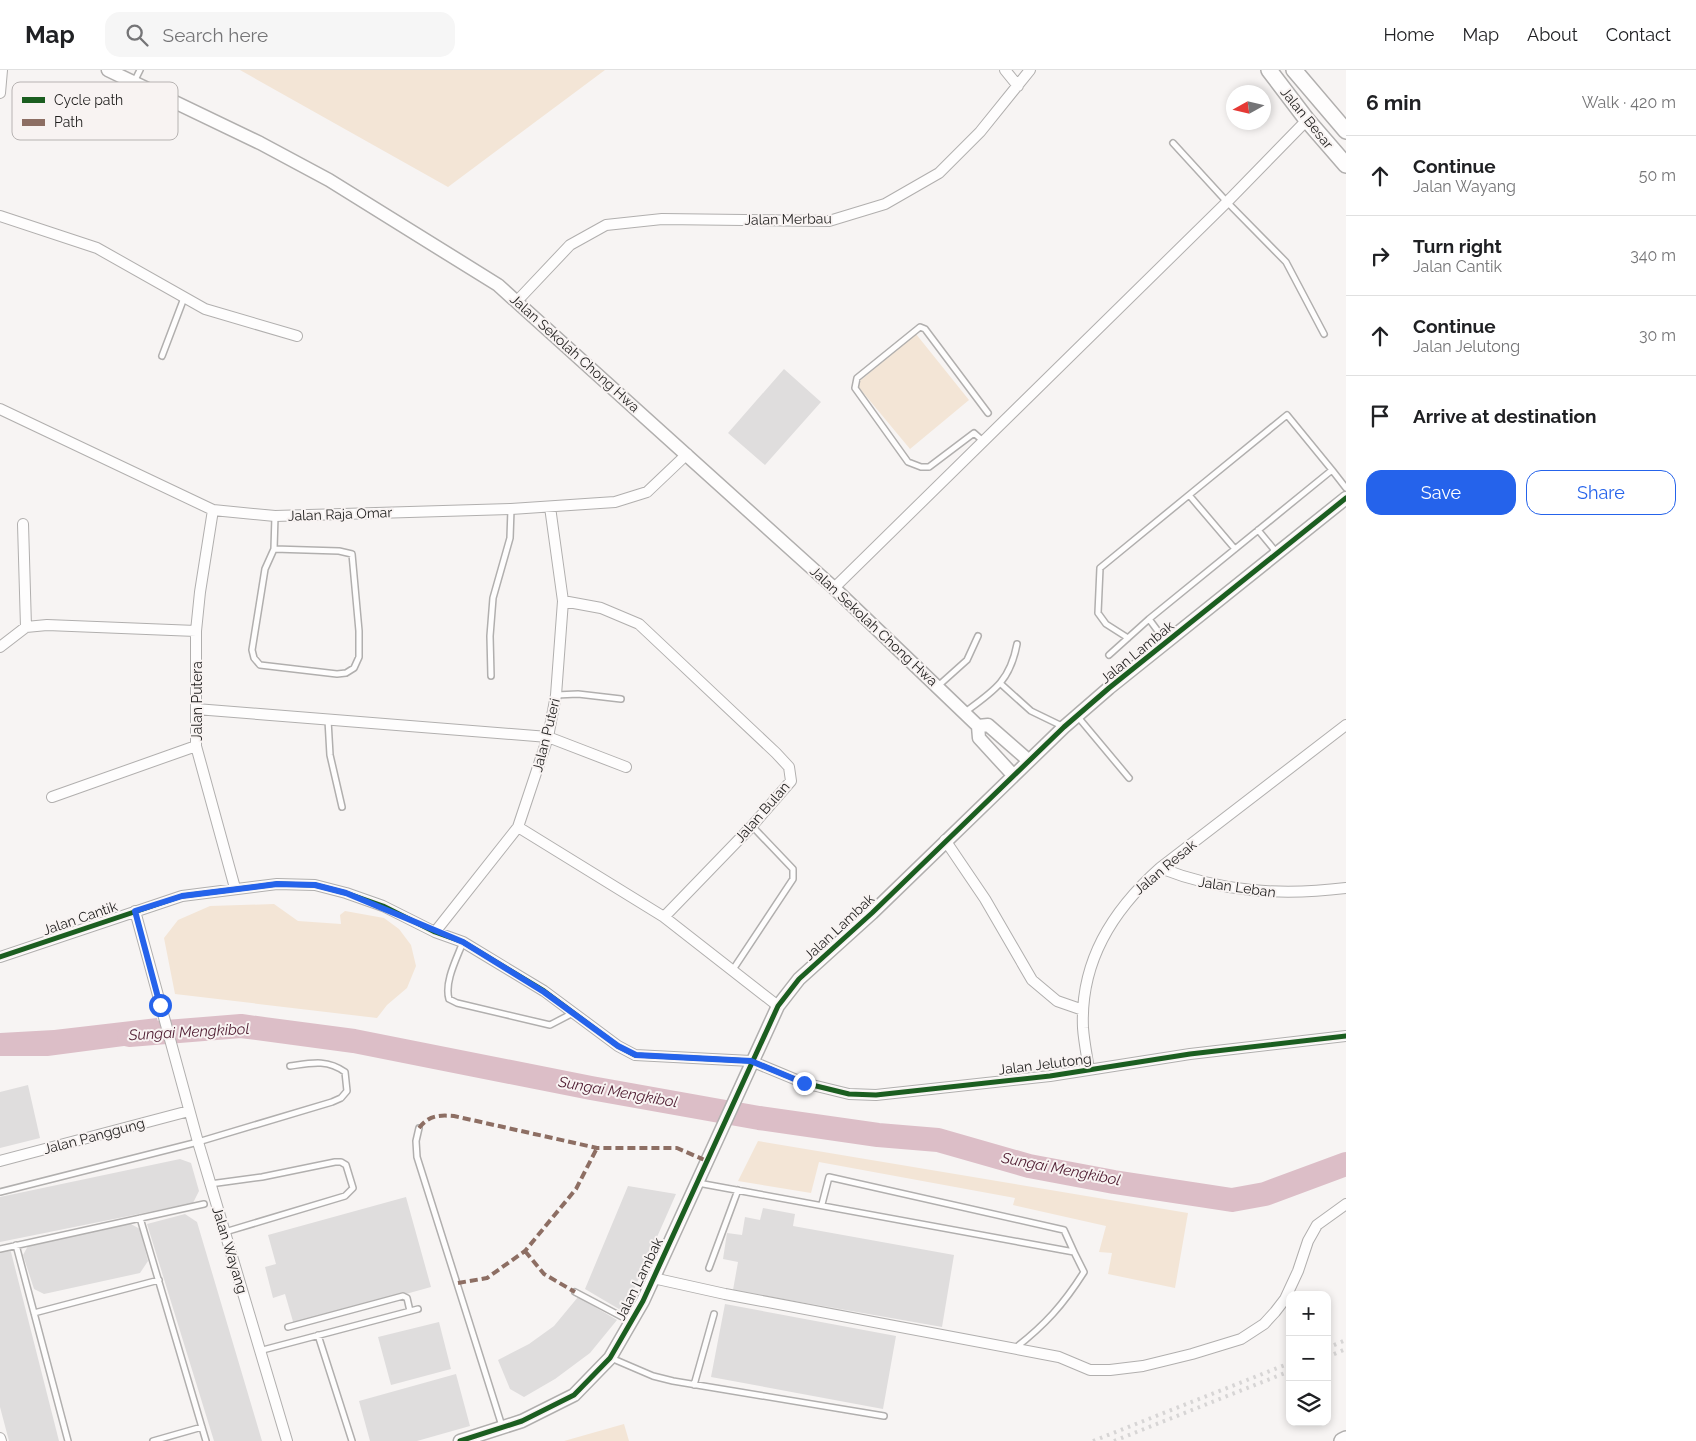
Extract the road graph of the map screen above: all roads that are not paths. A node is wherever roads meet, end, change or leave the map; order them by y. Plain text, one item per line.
1 (2, 70) edge
2 (108, 70) edge
3 (140, 70) edge
4 (1005, 70) edge
5 (1030, 70) edge
6 (1269, 70) edge
7 (1294, 70) edge
8 (134, 82) joint
9 (1018, 86) junction
10 (0, 94) edge
11 (178, 103) edge
12 (1307, 120) junction
13 (1346, 131) edge
14 (1174, 143) dead end
15 (1346, 165) edge
16 (1227, 202) junction
17 (0, 216) edge
18 (184, 298) junction
19 (518, 300) junction
20 (1324, 334) dead end
21 (297, 336) dead end
22 (162, 356) dead end
23 (0, 409) edge
24 (988, 413) dead end
25 (983, 441) junction
26 (686, 454) junction
27 (1332, 470) junction
28 (1346, 488) edge
29 (1189, 495) junction
30 (1346, 498) edge
31 (550, 507) junction
32 (511, 509) junction
33 (213, 510) junction
34 (275, 516) junction
35 (23, 524) dead end
36 (1258, 530) junction
37 (274, 549) junction
38 (1234, 549) junction
39 (1278, 553) junction
40 (834, 588) junction
41 (562, 601) junction
42 (1149, 619) junction
43 (26, 627) junction
44 (196, 631) junction
45 (978, 636) dead end
46 (1128, 638) junction
47 (1167, 642) junction
48 (1018, 644) dead end
49 (0, 647) edge
50 (1109, 655) dead end
51 (491, 676) dead end
52 (1001, 684) junction
53 (937, 686) junction
54 (556, 695) junction
55 (621, 699) dead end
56 (196, 709) junction
57 (965, 713) junction
58 (1077, 716) junction
59 (328, 719) junction
60 (1346, 725) edge
61 (978, 726) junction
62 (1064, 727) junction
63 (548, 737) junction
64 (196, 746) junction
65 (1028, 760) junction
66 (626, 768) dead end
67 (1013, 775) junction
68 (1129, 778) dead end
69 (52, 797) dead end
70 (342, 807) dead end
71 (752, 826) junction
72 (518, 827) junction
73 (945, 840) junction
74 (1160, 868) junction
75 (235, 888) junction
76 (1346, 888) edge
77 (135, 911) junction
78 (664, 917) junction
79 (435, 932) junction
80 (463, 942) junction
81 (0, 957) edge
82 (732, 971) junction
83 (778, 1006) junction
84 (1083, 1010) junction
85 (573, 1013) junction
86 (1346, 1036) edge
87 (751, 1061) junction
88 (290, 1066) dead end
89 (1089, 1070) junction
90 (189, 1111) junction
91 (419, 1128) dead end
92 (198, 1142) junction
93 (0, 1161) edge
94 (698, 1182) junction
95 (210, 1184) junction
96 (738, 1190) junction
97 (0, 1192) edge
98 (204, 1204) dead end
99 (822, 1204) junction
100 (1346, 1204) edge
101 (140, 1218) junction
102 (224, 1232) junction
103 (16, 1245) junction
104 (0, 1249) edge
105 (1074, 1252) junction
106 (709, 1268) dead end
107 (653, 1278) junction
108 (159, 1280) junction
109 (575, 1292) dead end
110 (418, 1309) dead end
111 (410, 1311) junction
112 (34, 1313) junction
113 (714, 1314) dead end
114 (630, 1322) junction
115 (288, 1327) dead end
116 (318, 1335) junction
117 (1014, 1349) junction
118 (259, 1351) junction
119 (610, 1358) junction
120 (694, 1385) junction
121 (884, 1416) dead end
122 (202, 1427) junction
123 (503, 1428) junction
124 (1346, 1439) edge
125 (68, 1441) edge
126 (153, 1441) edge
127 (206, 1441) edge
128 (287, 1441) edge
129 (352, 1441) edge
130 (460, 1441) edge
131 (1342, 1441) edge

1 - 10 street
2 - 8 street, Jalan Sekolah Chong Hwa
3 - 8 lane
4 - 9 street
5 - 9 street, Jalan Merbau
6 - 12 main road, Jalan Besar
7 - 13 main road, Jalan Besar
9 - 19 street, Jalan Merbau
11 - 19 street, Jalan Sekolah Chong Hwa
12 - 15 main road, Jalan Besar
12 - 16 street
14 - 16 lane
16 - 20 lane
16 - 25 street
17 - 18 street
18 - 21 street
18 - 22 lane
19 - 26 street, Jalan Sekolah Chong Hwa
23 - 33 street, Jalan Raja Omar
24 - 25 lane
25 - 40 street
26 - 31 street, Jalan Raja Omar
26 - 40 street, Jalan Sekolah Chong Hwa
27 - 28 lane
27 - 29 lane
27 - 36 lane
29 - 38 lane
29 - 46 lane
30 - 39 street, Jalan Lambak
31 - 32 street, Jalan Raja Omar
31 - 41 street, Jalan Puteri
32 - 34 street, Jalan Raja Omar
32 - 51 lane
33 - 34 street, Jalan Raja Omar
33 - 44 street, Jalan Putera
34 - 37 lane
35 - 43 street
36 - 38 lane
36 - 39 lane
37 - 37 lane
38 - 42 lane
39 - 47 street, Jalan Lambak
40 - 53 street, Jalan Sekolah Chong Hwa
41 - 54 street, Jalan Puteri
41 - 71 street, Jalan Bulan
42 - 46 lane
42 - 47 lane
43 - 44 street
43 - 49 street
44 - 56 street, Jalan Putera
45 - 53 lane
46 - 50 lane
47 - 58 street, Jalan Lambak
48 - 52 lane
52 - 57 lane
52 - 62 lane
53 - 57 street, Jalan Sekolah Chong Hwa
54 - 55 lane
54 - 63 street, Jalan Puteri
56 - 59 street
56 - 64 street, Jalan Putera
57 - 61 street, Jalan Sekolah Chong Hwa
58 - 62 street, Jalan Lambak
58 - 68 lane
59 - 63 street
59 - 70 lane
60 - 74 street, Jalan Resak
61 - 65 street, Jalan Sekolah Chong Hwa
61 - 67 street, Jalan Sekolah Chong Hwa
62 - 65 street, Jalan Lambak
63 - 66 street
63 - 72 street, Jalan Puteri
64 - 69 street
64 - 75 street, Jalan Putera
65 - 67 street, Jalan Lambak
67 - 73 street, Jalan Lambak
71 - 78 street, Jalan Bulan
71 - 82 lane
72 - 78 street
72 - 79 street, Jalan Puteri
73 - 83 street, Jalan Lambak
73 - 84 street
74 - 76 street, Jalan Leban
74 - 84 street, Jalan Resak
75 - 77 street, Jalan Cantik
75 - 79 street, Jalan Cantik
77 - 81 street, Jalan Cantik
77 - 90 street, Jalan Wayang
78 - 82 street
79 - 80 street, Jalan Cantik
80 - 85 street, Jalan Cantik
80 - 85 lane
82 - 83 street
83 - 87 street, Jalan Lambak
84 - 89 street, Jalan Resak
85 - 87 street, Jalan Cantik
86 - 89 street, Jalan Jelutong
87 - 89 street, Jalan Jelutong
87 - 94 street, Jalan Lambak
88 - 92 lane
90 - 92 street, Jalan Wayang
90 - 93 street, Jalan Panggung
91 - 123 lane
92 - 95 street, Jalan Wayang
92 - 97 lane
94 - 96 lane
94 - 107 street, Jalan Lambak
95 - 102 street, Jalan Wayang
95 - 102 lane
96 - 99 lane
96 - 106 lane
98 - 101 lane
99 - 105 lane
99 - 105 lane
100 - 117 street
101 - 103 lane
101 - 108 lane
102 - 118 street, Jalan Wayang
103 - 104 lane
103 - 112 lane
105 - 117 lane
107 - 114 street, Jalan Lambak
107 - 117 street
108 - 112 lane
108 - 122 lane
109 - 114 lane
110 - 111 lane
111 - 115 lane
111 - 116 lane
112 - 125 lane
113 - 120 lane
114 - 119 street, Jalan Lambak
116 - 118 lane
116 - 129 lane
118 - 128 street, Jalan Wayang
119 - 120 lane
119 - 123 street, Jalan Lambak
120 - 121 lane
122 - 126 lane
122 - 127 lane
123 - 130 street, Jalan Lambak
124 - 131 main road

